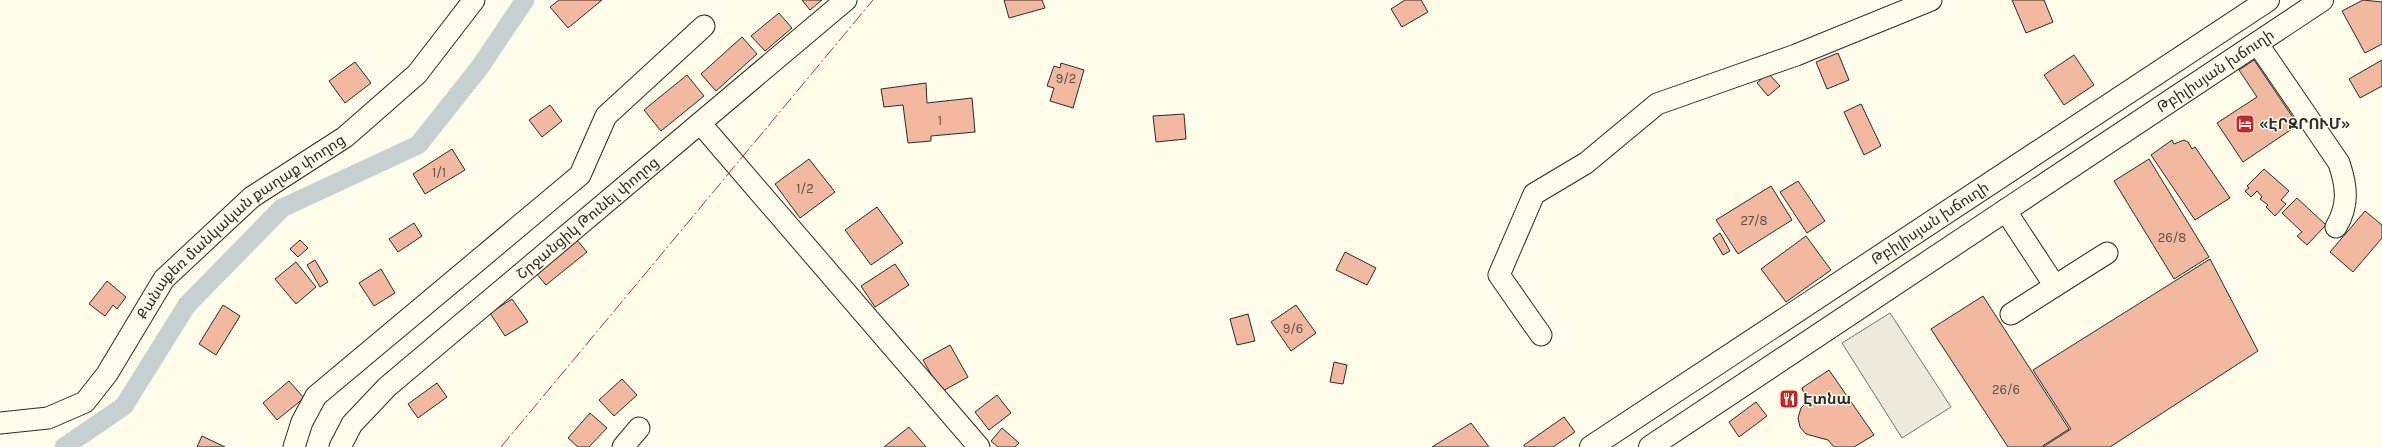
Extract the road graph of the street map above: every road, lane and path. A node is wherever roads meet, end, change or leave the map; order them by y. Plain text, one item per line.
1 (474, 0) edge
2 (846, 0) edge
3 (1931, 0) edge
4 (2268, 0) edge
5 (2322, 0) edge
6 (704, 26) dead end
7 (2257, 43) junction
8 (700, 123) junction
9 (2006, 210) junction
10 (2336, 227) dead end
11 (2106, 253) dead end
12 (2055, 286) junction
13 (2011, 314) dead end
14 (1541, 335) dead end
15 (0, 424) edge
16 (639, 428) dead end
17 (294, 447) edge
18 (340, 447) edge
19 (623, 447) edge
20 (979, 447) edge
21 (1591, 447) edge
22 (1650, 447) edge

1 - 15 street, Քանաքեռ մանկական քաղաք փողոց
2 - 8 street, Շրջանցիկ Թունել փողոց
3 - 14 street
4 - 21 main road, Թբիլիսյան խճուղի
5 - 7 main road, Թբիլիսյան խճուղի
6 - 17 street
7 - 9 main road, Թբիլիսյան խճուղի
7 - 10 street
8 - 18 street, Շրջանցիկ Թունել փողոց
8 - 20 street
9 - 12 street
9 - 22 main road, Թբիլիսյան խճուղի
11 - 12 street
12 - 13 street
16 - 19 street

